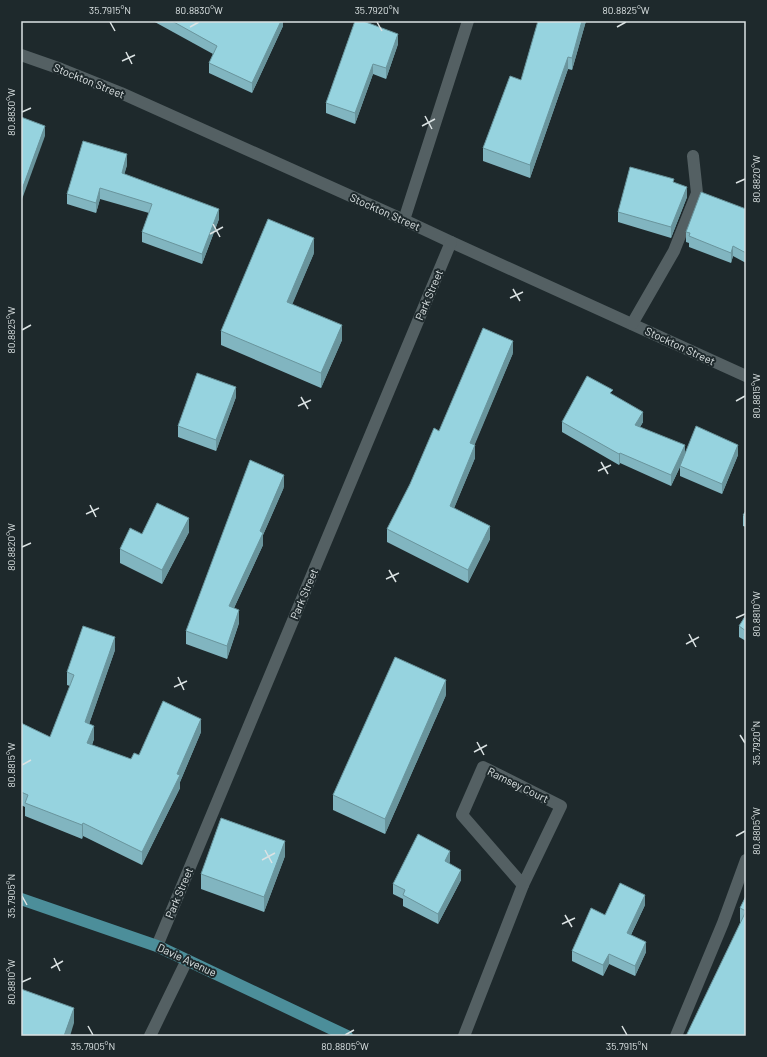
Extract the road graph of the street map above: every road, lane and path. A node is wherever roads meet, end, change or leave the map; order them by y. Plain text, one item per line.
1 (468, 21) edge
2 (21, 55) edge
3 (693, 156) dead end
4 (404, 220) junction
5 (451, 242) junction
6 (632, 324) junction
7 (746, 376) edge
8 (746, 860) edge
9 (523, 885) junction
10 (21, 899) edge
11 (157, 946) junction
12 (187, 960) junction
13 (150, 1036) edge
14 (347, 1036) edge
15 (464, 1036) edge
16 (676, 1036) edge

1 - 4 street
2 - 4 street, Stockton Street
3 - 6 street
4 - 5 street, Stockton Street
5 - 6 street, Stockton Street
5 - 11 street, Park Street
6 - 7 street, Stockton Street
8 - 16 street
9 - 9 street, Ramsey Court
9 - 15 street, Ramsey Court
10 - 11 main road, Davie Avenue
11 - 12 main road, Davie Avenue
12 - 13 street
12 - 14 main road, Davie Avenue

